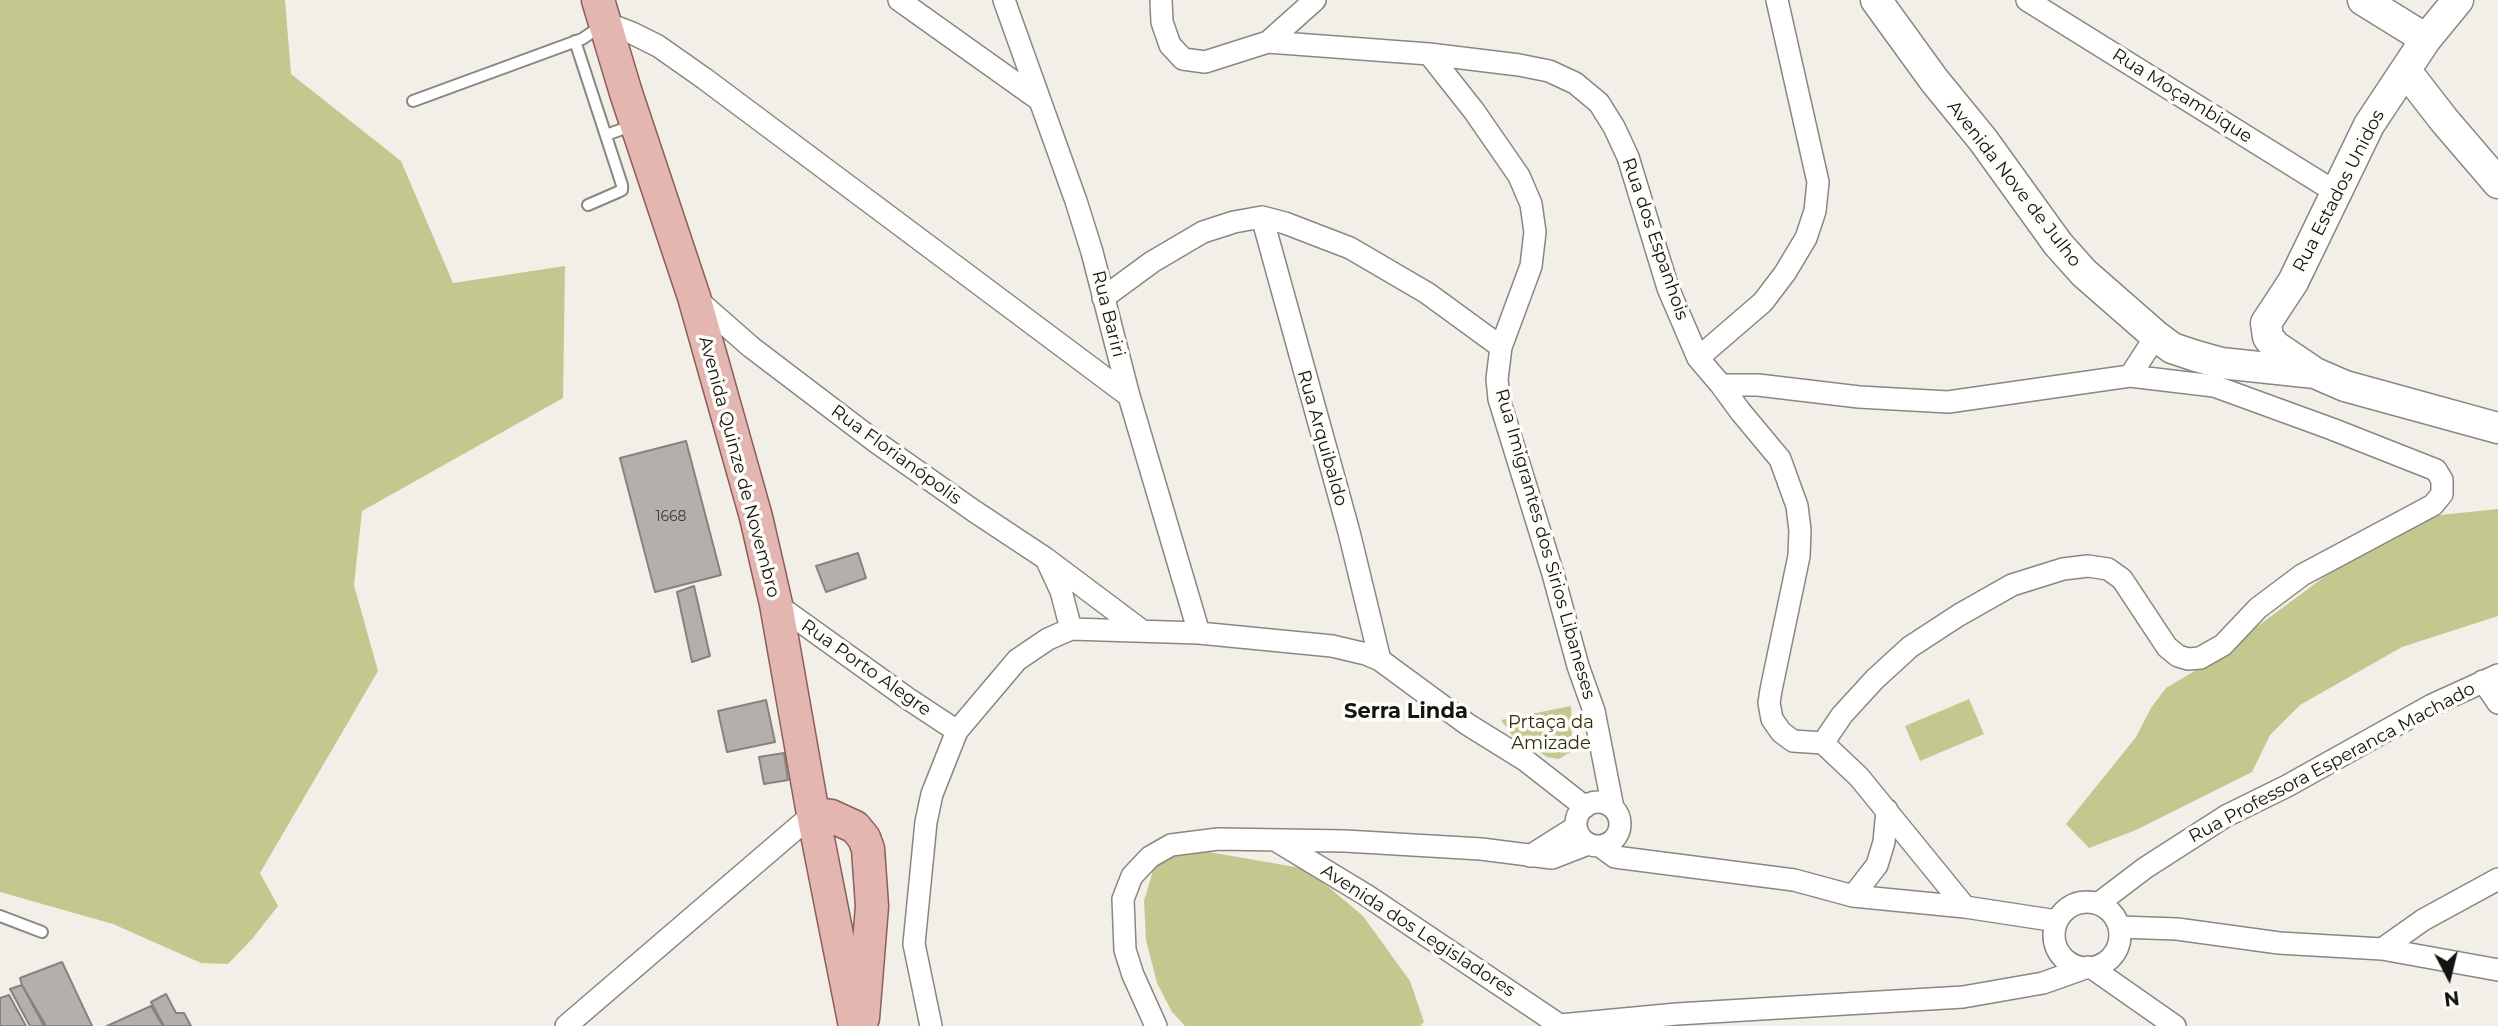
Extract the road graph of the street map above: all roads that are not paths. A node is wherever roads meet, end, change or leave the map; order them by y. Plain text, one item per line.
1 (900, 0) edge
2 (1004, 0) edge
3 (1161, 0) edge
4 (1315, 0) edge
5 (1777, 0) edge
6 (1876, 0) edge
7 (2027, 0) edge
8 (2363, 0) edge
9 (2458, 0) edge
10 (602, 12) edge
11 (2426, 39) junction
12 (575, 41) junction
13 (1268, 42) junction
14 (1429, 54) junction
15 (2406, 71) junction
16 (1038, 99) junction
17 (413, 101) dead end
18 (637, 124) junction
19 (606, 135) junction
20 (2498, 183) edge
21 (2337, 193) junction
22 (588, 205) dead end
23 (1262, 217) junction
24 (694, 297) junction
25 (1103, 298) junction
26 (2156, 336) junction
27 (706, 344) junction
28 (751, 347) junction
29 (1501, 347) junction
30 (1698, 358) junction
31 (2315, 373) junction
32 (2217, 374) junction
33 (2130, 376) junction
34 (1721, 385) junction
35 (1129, 396) junction
36 (2498, 428) edge
37 (1045, 558) junction
38 (776, 604) junction
39 (1072, 629) junction
40 (1141, 630) junction
41 (1199, 633) junction
42 (1380, 660) junction
43 (2491, 678) edge
44 (2498, 704) edge
45 (957, 731) junction
46 (1823, 743) junction
47 (1887, 810) junction
48 (813, 814) junction
49 (1590, 822) junction
50 (1273, 839) junction
51 (1655, 864) junction
52 (2498, 878) edge
53 (1853, 896) junction
54 (2099, 903) junction
55 (1965, 907) junction
56 (0, 916) edge
57 (2057, 921) junction
58 (2120, 927) junction
59 (41, 932) dead end
60 (2382, 949) junction
61 (2090, 967) junction
62 (2498, 970) edge
63 (566, 1026) edge
64 (855, 1026) edge
65 (863, 1026) edge
66 (931, 1026) edge
67 (1156, 1026) edge
68 (1560, 1026) edge
69 (2175, 1026) edge

1 - 16 street
2 - 16 street, Rua Bariri
3 - 13 street
4 - 13 street
5 - 30 street
6 - 26 main road, Avenida Nove de Julho
7 - 21 street, Rua Moçambique
8 - 11 main road
9 - 11 main road, Rua Estados Unidos
10 - 12 lane
10 - 18 main road, Avenida Quinze de Novembro
10 - 35 street
11 - 15 main road, Rua Estados Unidos
12 - 17 lane
12 - 19 lane
13 - 14 street, Rua dos Espanhois
14 - 29 street, Rua Imigrantes dos Sirios Libaneses
14 - 30 street, Rua dos Espanhois
15 - 20 main road
15 - 21 main road, Rua Estados Unidos
16 - 25 street, Rua Bariri
18 - 19 lane
18 - 24 main road, Avenida Quinze de Novembro
19 - 22 lane
21 - 31 main road, Rua Estados Unidos
23 - 25 street
23 - 29 street
23 - 42 street, Rua Arquibaldo
24 - 27 main road, Avenida Quinze de Novembro
24 - 28 street, Rua Florianópolis
25 - 35 street, Rua Bariri
26 - 32 main road, Avenida Nove de Julho
26 - 33 street
27 - 28 street
27 - 38 main road, Avenida Quinze de Novembro
28 - 37 street, Rua Florianópolis
29 - 49 street, Rua Imigrantes dos Sirios Libaneses
30 - 34 street, Rua dos Espanhois
31 - 32 main road, Avenida Nove de Julho
31 - 36 main road, Avenida Nove de Julho
32 - 33 street
32 - 46 street
33 - 34 street
34 - 46 street, Rua dos Espanhois
35 - 41 street, Rua Bariri
37 - 39 street
37 - 40 street, Rua Florianópolis
38 - 45 street, Rua Porto Alegre
38 - 48 main road, Avenida Quinze de Novembro
39 - 40 street
39 - 45 street
40 - 41 street
41 - 42 street
42 - 49 street
43 - 44 street
43 - 54 street, Rua Professora Esperanca Machado
45 - 66 street
46 - 47 street
47 - 53 street
47 - 55 street
48 - 63 street
48 - 64 main road, Avenida Quinze de Novembro
48 - 65 main road
49 - 50 street
49 - 51 street
49 - 51 street
50 - 67 street
50 - 68 street, Avenida dos Legisladores
51 - 53 street
52 - 60 street
53 - 55 street
54 - 57 street
54 - 58 street
55 - 57 street
56 - 59 lane
57 - 61 street
58 - 60 street
58 - 61 street
60 - 62 street
61 - 68 street
61 - 69 street

